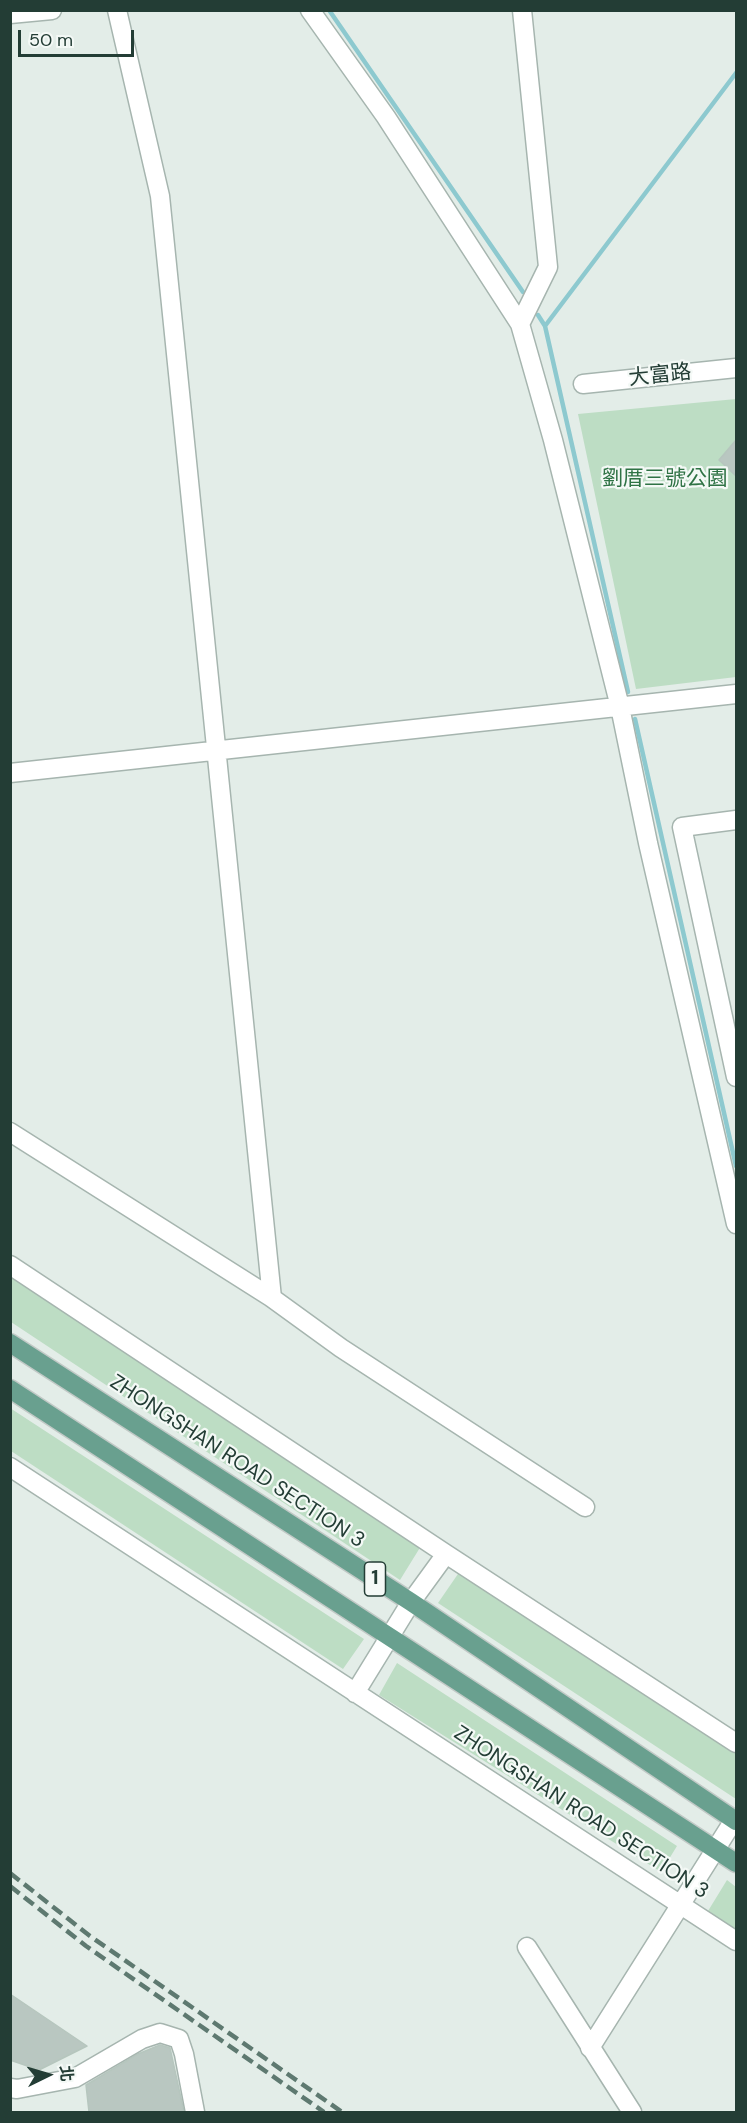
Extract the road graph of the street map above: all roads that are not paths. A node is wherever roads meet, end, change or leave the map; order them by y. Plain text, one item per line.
1 (52, 10) edge
2 (117, 10) edge
3 (310, 10) edge
4 (522, 10) edge
5 (10, 14) edge
6 (520, 324) junction
7 (736, 368) edge
8 (584, 384) dead end
9 (736, 694) edge
10 (620, 707) junction
11 (217, 752) junction
12 (10, 773) edge
13 (736, 820) edge
14 (736, 1077) edge
15 (10, 1132) edge
16 (736, 1224) edge
17 (10, 1265) edge
18 (272, 1298) junction
19 (10, 1343) edge
20 (10, 1389) edge
21 (10, 1467) edge
22 (585, 1507) dead end
23 (446, 1554) junction
24 (411, 1602) junction
25 (389, 1635) junction
26 (355, 1693) junction
27 (736, 1743) edge
28 (735, 1820) edge
29 (716, 1850) junction
30 (736, 1863) edge
31 (681, 1905) junction
32 (736, 1941) edge
33 (527, 1947) dead end
34 (590, 2048) junction
35 (10, 2088) edge
36 (195, 2112) edge
37 (632, 2112) edge

1 - 5 street
2 - 11 street
3 - 6 street
4 - 6 street
6 - 10 street
7 - 8 street, 大富路
9 - 10 street
10 - 11 street
10 - 16 street
11 - 12 street
11 - 18 street
13 - 14 street
15 - 18 street
17 - 23 street, ZHONGSHAN ROAD SECTION 3
18 - 22 street
19 - 24 main road, ZHONGSHAN ROAD SECTION 3 / 1
20 - 25 main road, ZHONGSHAN ROAD SECTION 3 / 1
21 - 26 street, ZHONGSHAN ROAD SECTION 3
23 - 24 street
23 - 27 street, ZHONGSHAN ROAD SECTION 3
24 - 25 street
24 - 28 main road, ZHONGSHAN ROAD SECTION 3 / 1
25 - 26 street
25 - 29 main road, ZHONGSHAN ROAD SECTION 3 / 1
26 - 31 street, ZHONGSHAN ROAD SECTION 3
28 - 29 street
29 - 30 main road, ZHONGSHAN ROAD SECTION 3 / 1
29 - 31 street
31 - 32 street, ZHONGSHAN ROAD SECTION 3
31 - 34 street
33 - 34 street
34 - 37 street
35 - 36 street

